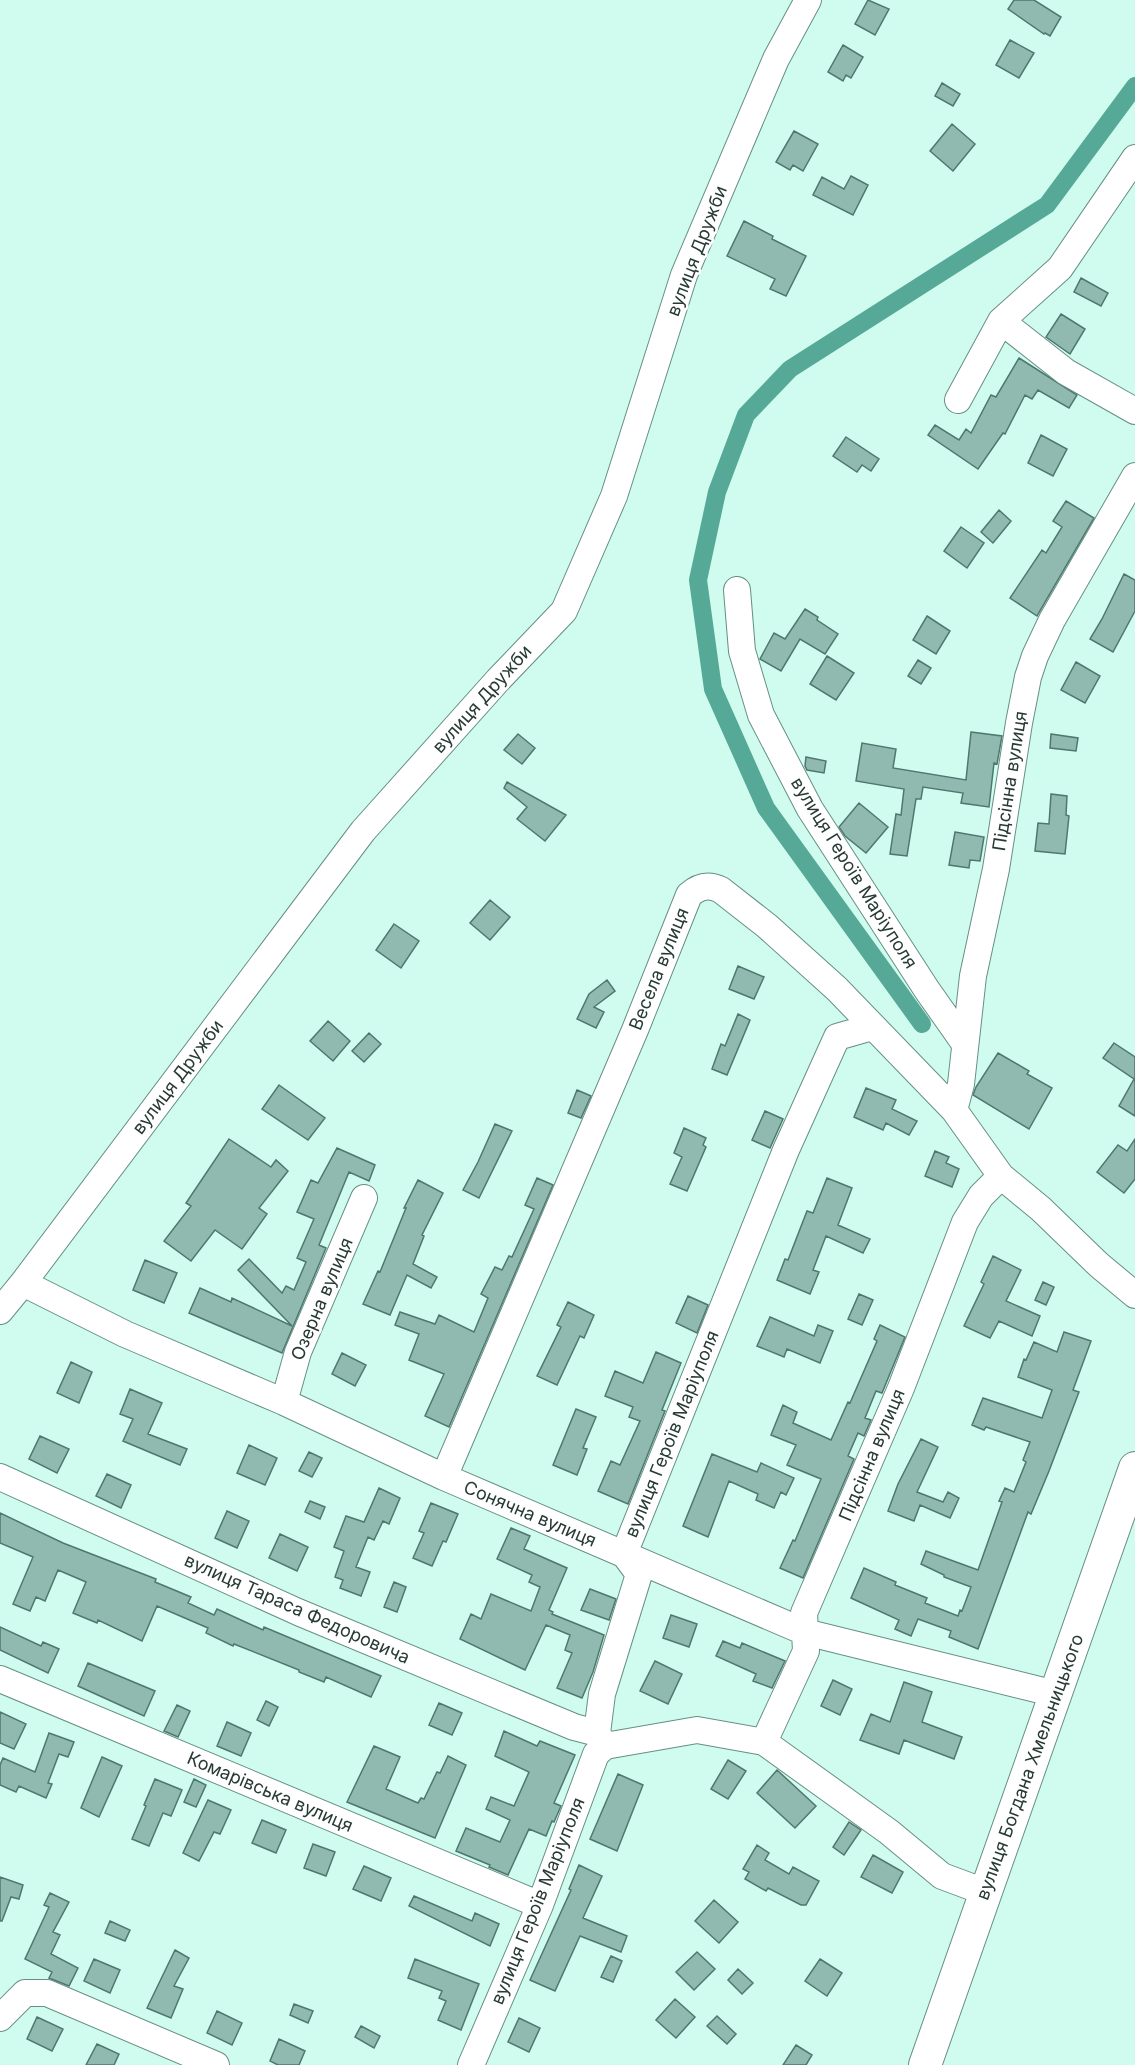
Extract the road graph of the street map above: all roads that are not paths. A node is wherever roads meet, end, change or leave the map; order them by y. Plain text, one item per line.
1 (808, 0) edge
2 (1135, 159) edge
3 (1001, 321) junction
4 (958, 400) dead end
5 (1135, 411) edge
6 (1135, 477) edge
7 (737, 590) dead end
8 (872, 1027) junction
9 (964, 1044) junction
10 (954, 1110) junction
11 (1001, 1176) junction
12 (364, 1198) dead end
13 (23, 1283) junction
14 (1135, 1295) edge
15 (0, 1311) edge
16 (284, 1402) junction
17 (1135, 1468) edge
18 (0, 1477) edge
19 (444, 1477) junction
20 (624, 1554) junction
21 (805, 1632) junction
22 (0, 1679) edge
23 (1056, 1694) junction
24 (601, 1740) junction
25 (764, 1742) junction
26 (985, 1892) junction
27 (540, 1905) junction
28 (0, 2018) edge
29 (216, 2065) edge
30 (471, 2065) edge
31 (925, 2065) edge

1 - 13 street, вулиця Дружби
2 - 3 street
3 - 4 street
3 - 5 street
6 - 9 street, Підсінна вулиця
7 - 9 street, вулиця Героїв Маріуполя
8 - 10 street, Весела вулиця
8 - 19 street, Весела вулиця
8 - 20 street, вулиця Героїв Маріуполя
9 - 10 street, Підсінна вулиця
10 - 11 street, Весела вулиця
11 - 14 street, Весела вулиця
11 - 21 street, Підсінна вулиця
12 - 16 street, Озерна вулиця
13 - 15 street, вулиця Дружби
13 - 16 street, Сонячна вулиця
16 - 19 street, Сонячна вулиця
17 - 23 main road, вулиця Богдана Хмельницького
18 - 24 street, вулиця Тараса Федоровича
19 - 20 street, Сонячна вулиця
20 - 21 street, Сонячна вулиця
20 - 24 street, вулиця Героїв Маріуполя
21 - 23 street, Сонячна вулиця
21 - 25 street, Підсінна вулиця
22 - 27 street, Комарівська вулиця
23 - 26 main road, вулиця Богдана Хмельницького
24 - 25 street, вулиця Тараса Федоровича
24 - 27 street, вулиця Героїв Маріуполя
25 - 26 street, вулиця Тараса Федоровича
26 - 31 main road, вулиця Богдана Хмельницького
27 - 30 street, вулиця Героїв Маріуполя
28 - 29 street

